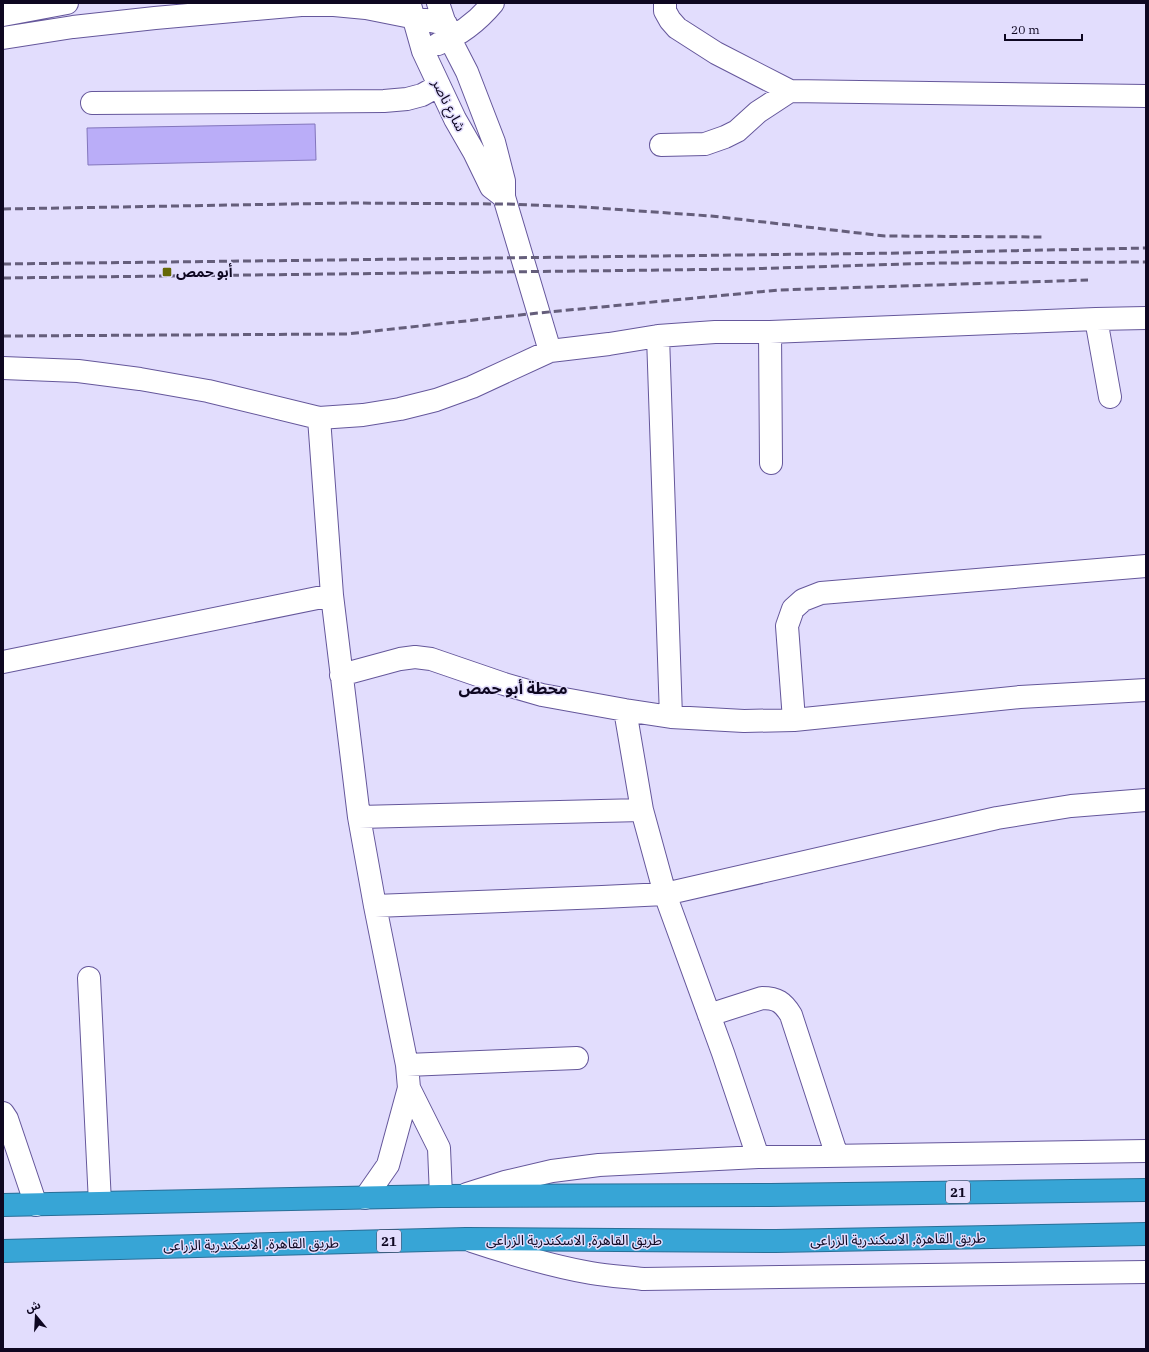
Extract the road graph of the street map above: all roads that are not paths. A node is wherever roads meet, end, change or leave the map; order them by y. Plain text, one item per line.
1 (67, 3) edge
2 (438, 3) edge
3 (493, 3) edge
4 (666, 3) edge
5 (412, 10) edge
6 (3, 15) edge
7 (448, 32) junction
8 (3, 38) edge
9 (422, 51) junction
10 (438, 86) junction
11 (790, 90) junction
12 (1146, 96) edge
13 (92, 103) dead end
14 (661, 145) dead end
15 (504, 197) junction
16 (1146, 318) edge
17 (1096, 319) junction
18 (770, 332) junction
19 (658, 336) junction
20 (550, 351) junction
21 (3, 368) edge
22 (1110, 397) dead end
23 (319, 418) junction
24 (771, 463) dead end
25 (1146, 566) edge
26 (332, 595) junction
27 (3, 662) edge
28 (341, 675) junction
29 (1146, 690) edge
30 (625, 710) junction
31 (671, 717) junction
32 (794, 720) junction
33 (1146, 800) edge
34 (642, 810) junction
35 (359, 817) junction
36 (665, 894) junction
37 (375, 906) junction
38 (90, 978) dead end
39 (709, 1015) junction
40 (577, 1058) dead end
41 (407, 1065) junction
42 (409, 1088) junction
43 (3, 1113) edge
44 (1146, 1151) edge
45 (837, 1156) junction
46 (758, 1157) junction
47 (1146, 1190) edge
48 (450, 1196) junction
49 (364, 1198) junction
50 (100, 1203) junction
51 (3, 1205) edge
52 (36, 1205) junction
53 (1146, 1234) edge
54 (466, 1239) junction
55 (3, 1251) edge
56 (1146, 1272) edge

1 - 6 street
2 - 7 street, شارع ناصر
3 - 7 street
4 - 11 street
5 - 7 street
5 - 8 street
5 - 9 street, شارع ناصر
7 - 9 street
7 - 15 street, شارع ناصر
9 - 10 street, شارع ناصر
10 - 13 street
10 - 15 street, شارع ناصر
11 - 12 street
11 - 14 street
15 - 20 street, شارع ناصر
16 - 17 street
17 - 18 street
17 - 22 street
18 - 19 street
18 - 24 street
19 - 20 street
19 - 31 street
20 - 23 street
21 - 23 street
23 - 26 street
25 - 32 street
26 - 27 street
26 - 28 street
28 - 30 street
28 - 35 street
29 - 32 street
30 - 31 street
30 - 34 street
31 - 32 street
33 - 36 street
34 - 35 street
34 - 36 street
35 - 37 street
36 - 37 street
36 - 39 street
37 - 41 street
38 - 50 street
39 - 45 street
39 - 46 street
40 - 41 street
41 - 42 street
42 - 48 street
42 - 49 street
43 - 52 street
44 - 45 street
45 - 46 street
46 - 48 street
47 - 48 highway, 21
48 - 49 highway, 21
49 - 50 highway, 21
50 - 52 highway, 21
51 - 52 highway, 21
53 - 54 highway, طريق القاهرة, الاسكندرية الزراعى / 21
54 - 55 highway, طريق القاهرة, الاسكندرية الزراعى / 21
54 - 56 street

